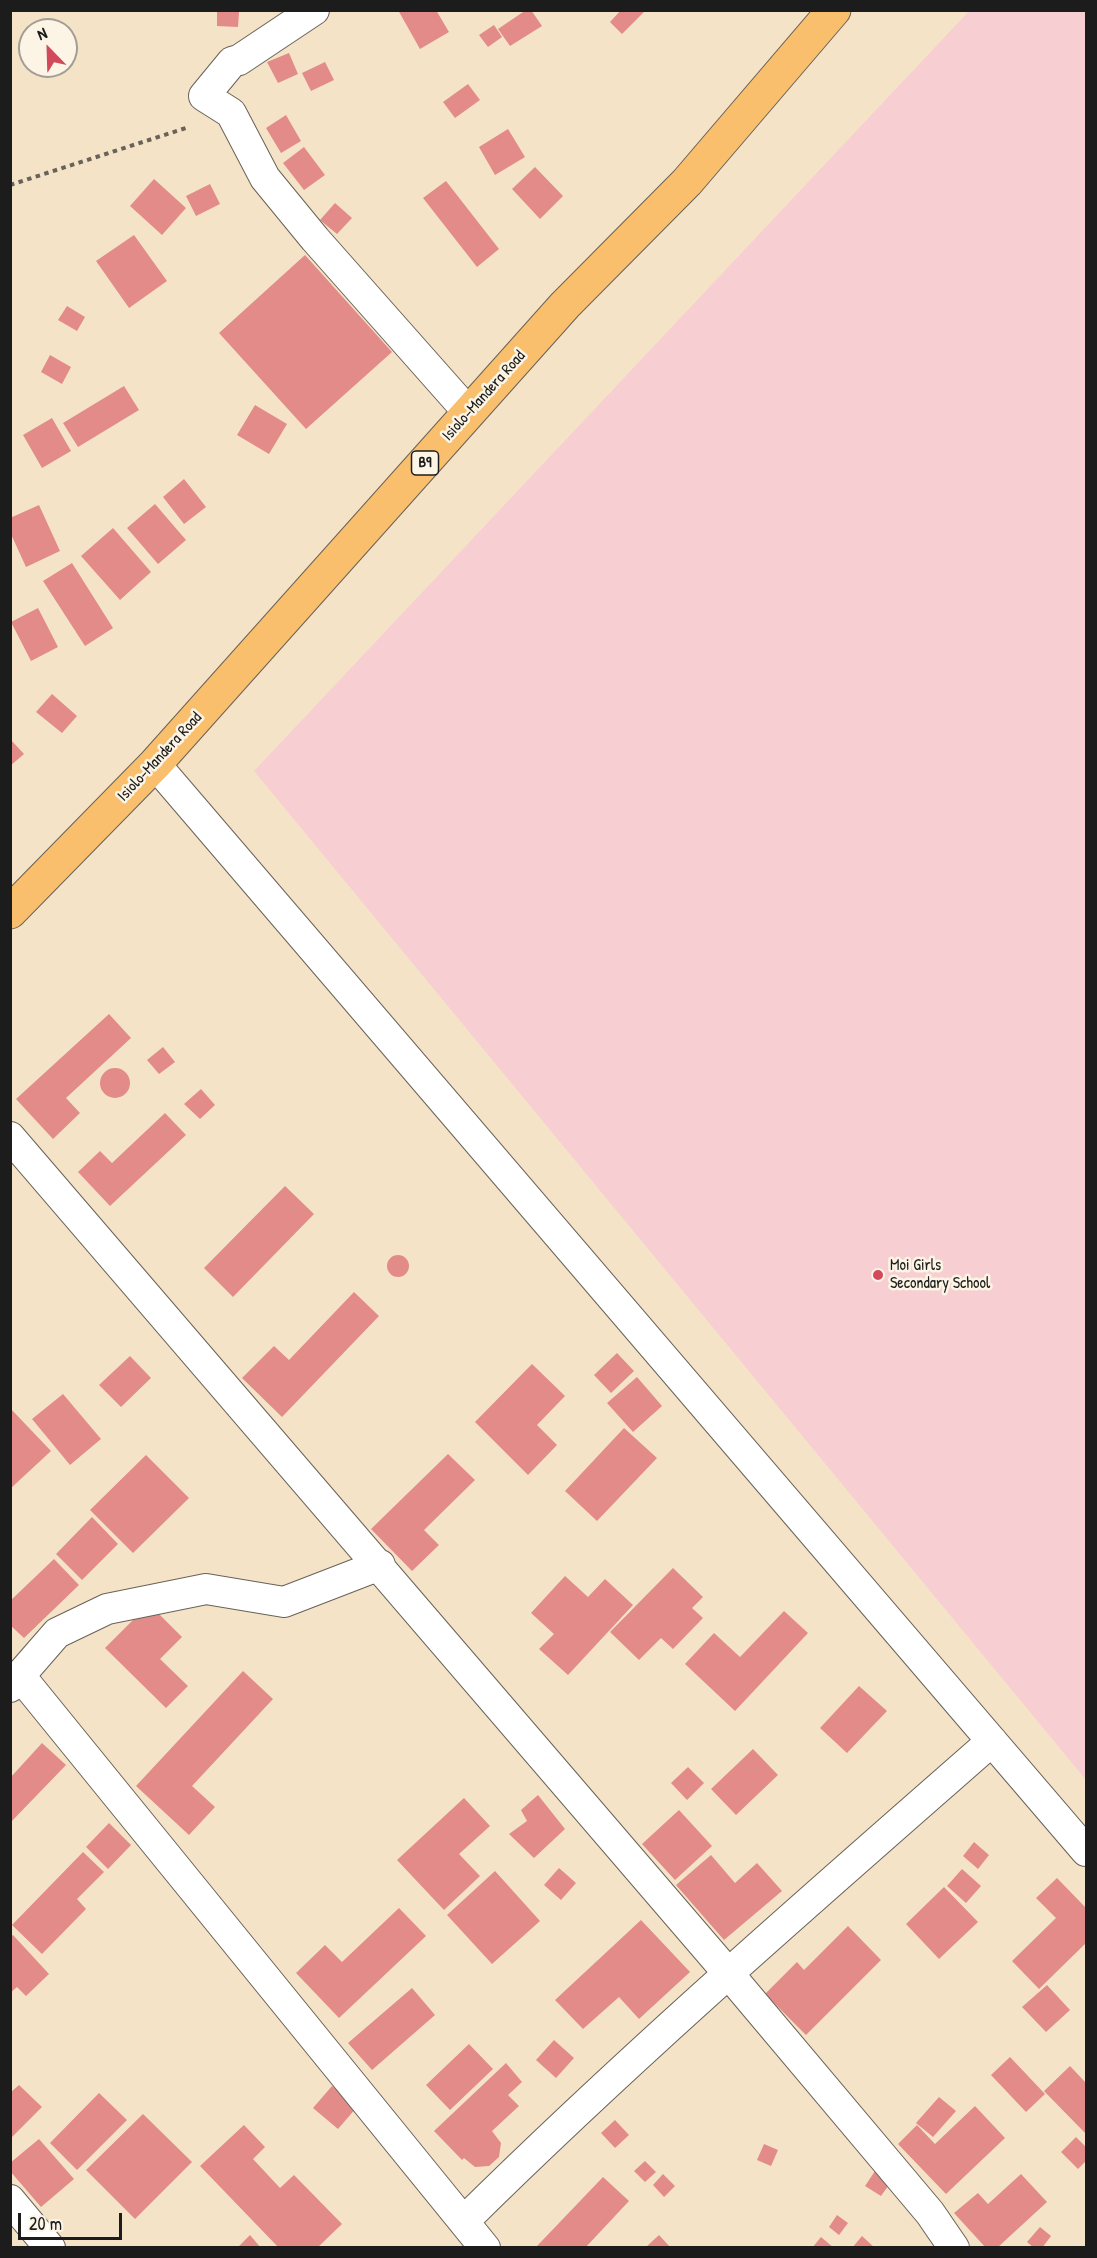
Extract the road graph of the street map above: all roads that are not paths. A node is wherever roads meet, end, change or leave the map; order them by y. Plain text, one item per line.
1 (314, 10) edge
2 (834, 10) edge
3 (469, 413) junction
4 (155, 764) junction
5 (10, 912) edge
6 (10, 1137) edge
7 (380, 1565) junction
8 (16, 1682) edge
9 (992, 1741) junction
10 (1086, 1851) edge
11 (728, 1973) junction
12 (10, 2200) edge
13 (471, 2237) edge
14 (50, 2247) edge
15 (954, 2247) edge

1 - 3 street
2 - 3 highway, Isiolo-Mandera Road / B9
3 - 4 highway, Isiolo-Mandera Road / B9
4 - 5 highway, Isiolo-Mandera Road / B9
4 - 9 street
6 - 7 street
7 - 8 street
7 - 11 street
8 - 13 street
9 - 10 street
9 - 11 street
11 - 13 street
11 - 15 street
12 - 14 street

